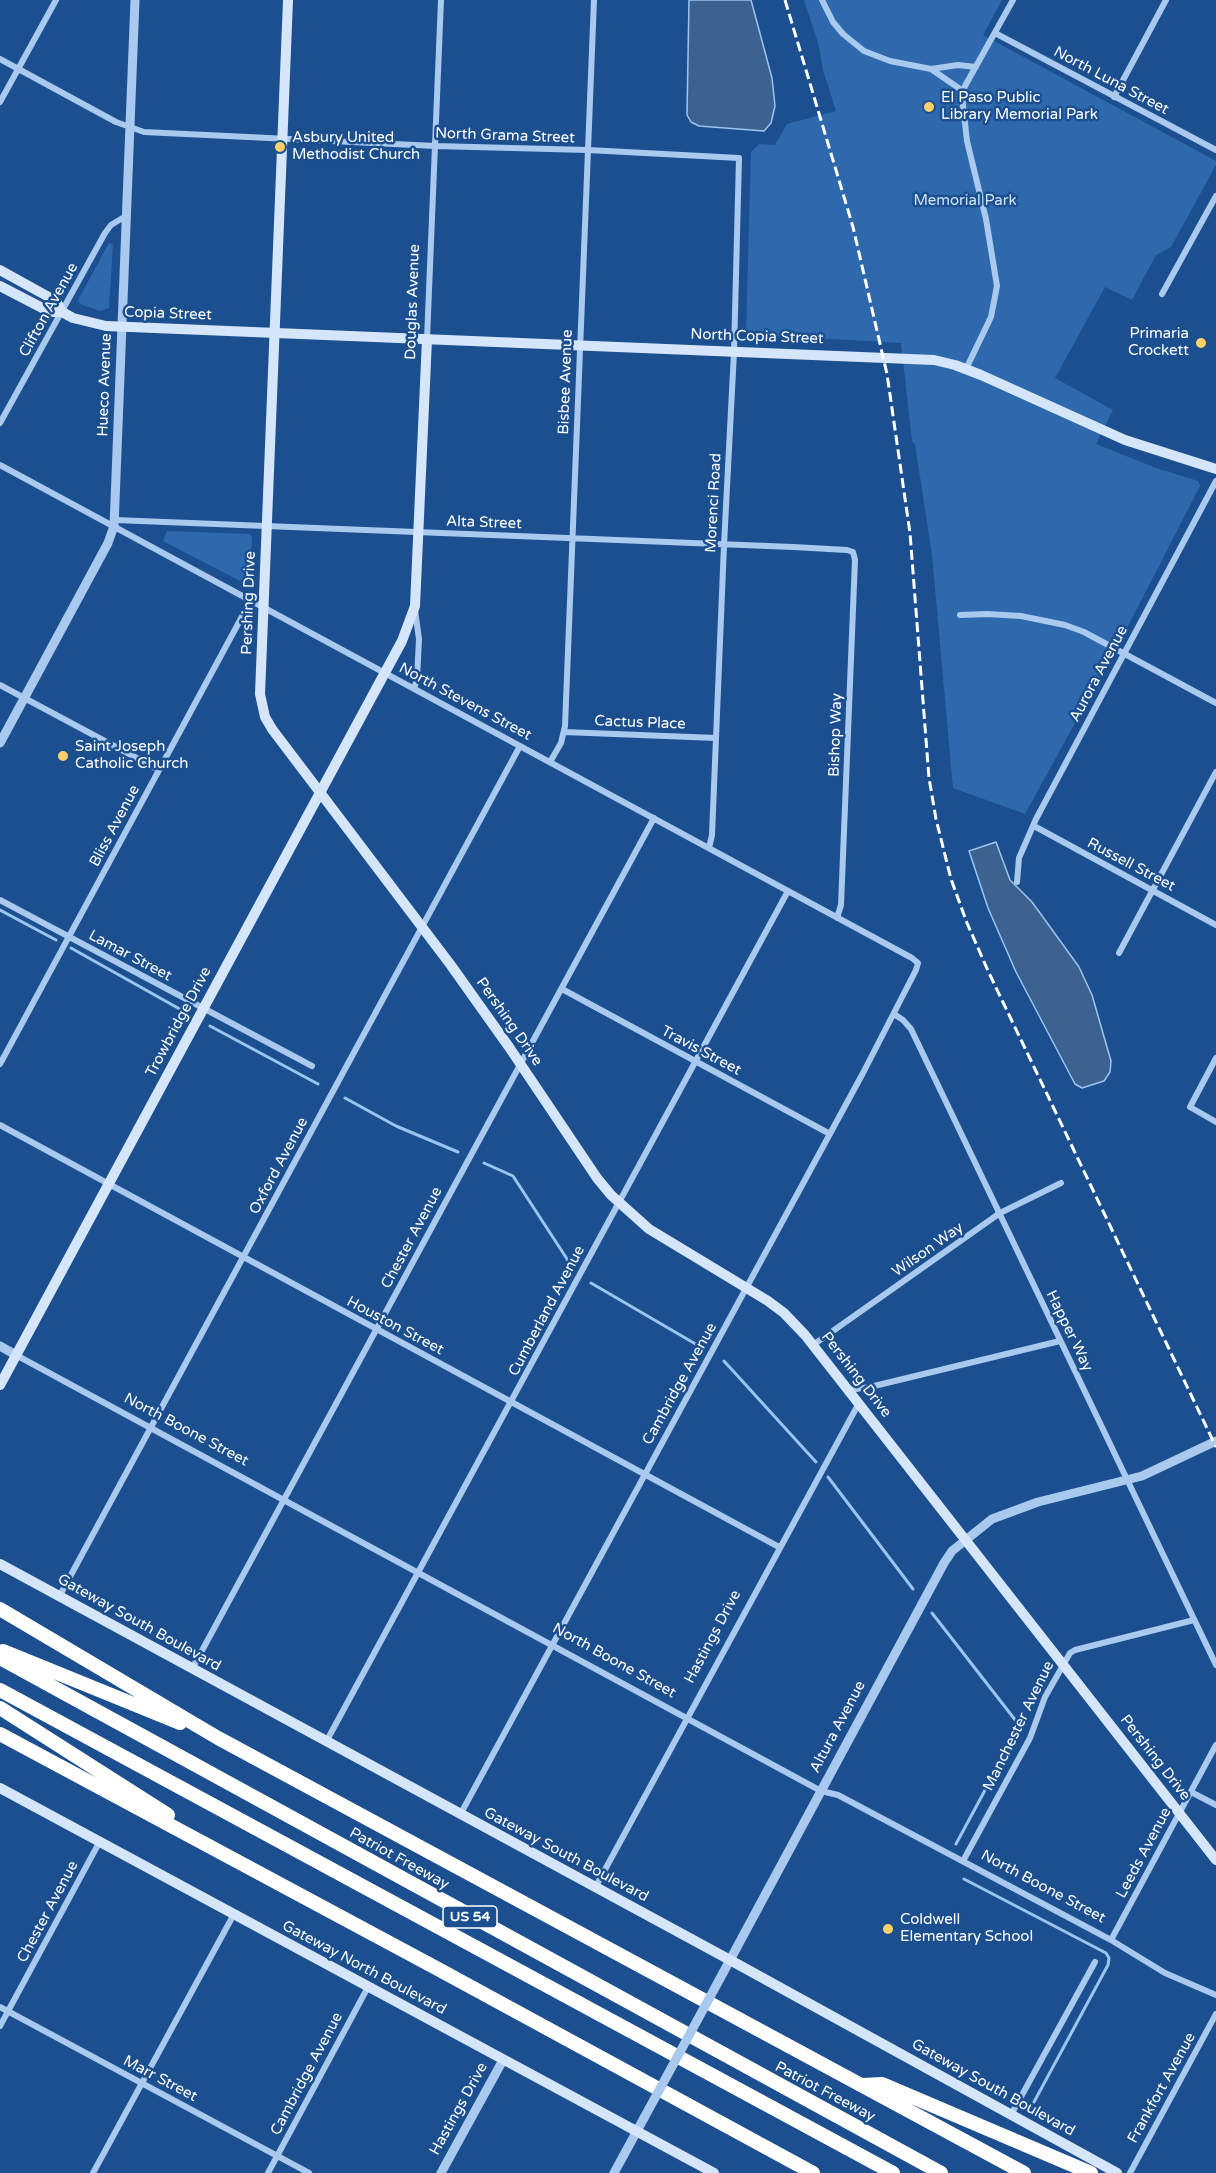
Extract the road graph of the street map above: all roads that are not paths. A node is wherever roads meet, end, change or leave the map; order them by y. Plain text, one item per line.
1 (56, 0) edge
2 (135, 0) edge
3 (288, 0) edge
4 (441, 0) edge
5 (594, 0) edge
6 (822, 0) edge
7 (1013, 0) edge
8 (1167, 0) edge
9 (995, 33) junction
10 (0, 59) edge
11 (976, 67) junction
12 (18, 69) junction
13 (931, 69) junction
14 (963, 91) junction
15 (1114, 97) junction
16 (0, 102) edge
17 (130, 128) junction
18 (283, 139) junction
19 (435, 146) junction
20 (588, 150) junction
21 (1216, 150) edge
22 (739, 158) joint
23 (1216, 196) edge
24 (126, 216) junction
25 (0, 270) edge
26 (0, 286) edge
27 (1162, 294) dead end
28 (62, 312) junction
29 (122, 327) junction
30 (275, 332) junction
31 (427, 339) junction
32 (579, 345) junction
33 (734, 351) junction
34 (966, 369) junction
35 (0, 423) edge
36 (0, 465) edge
37 (1216, 469) edge
38 (1216, 482) edge
39 (114, 523) junction
40 (267, 527) junction
41 (418, 532) junction
42 (572, 539) junction
43 (724, 545) junction
44 (853, 552) joint
45 (251, 600) junction
46 (415, 606) junction
47 (264, 607) junction
48 (960, 615) dead end
49 (1123, 654) junction
50 (385, 673) junction
51 (0, 685) edge
52 (414, 688) junction
53 (25, 698) junction
54 (1216, 704) edge
55 (564, 732) junction
56 (716, 738) junction
57 (0, 744) edge
58 (520, 746) junction
59 (550, 762) junction
60 (159, 770) junction
61 (1216, 772) edge
62 (320, 792) junction
63 (654, 818) junction
64 (1034, 826) junction
65 (709, 848) junction
66 (1017, 882) dead end
67 (1152, 890) junction
68 (788, 891) junction
69 (1, 901) edge
70 (837, 918) junction
71 (1216, 925) edge
72 (422, 927) junction
73 (69, 937) junction
74 (1119, 952) dead end
75 (918, 963) joint
76 (562, 989) junction
77 (203, 1009) junction
78 (894, 1014) junction
79 (1216, 1058) edge
80 (696, 1062) junction
81 (0, 1064) edge
82 (520, 1064) junction
83 (312, 1066) dead end
84 (1216, 1122) edge
85 (0, 1125) edge
86 (830, 1134) junction
87 (1062, 1183) dead end
88 (108, 1184) junction
89 (619, 1203) junction
90 (1000, 1213) junction
91 (243, 1257) junction
92 (747, 1287) junction
93 (377, 1330) junction
94 (1060, 1341) junction
95 (813, 1345) junction
96 (0, 1346) edge
97 (16, 1354) junction
98 (0, 1385) edge
99 (849, 1390) junction
100 (511, 1402) junction
101 (859, 1402) junction
102 (151, 1427) junction
103 (1216, 1441) edge
104 (644, 1475) junction
105 (1128, 1480) junction
106 (285, 1500) junction
107 (966, 1539) junction
108 (779, 1547) junction
109 (0, 1564) edge
110 (419, 1573) junction
111 (59, 1597) junction
112 (0, 1609) edge
113 (0, 1618) edge
114 (1194, 1620) junction
115 (553, 1646) junction
116 (0, 1651) edge
117 (0, 1658) edge
118 (1063, 1664) junction
119 (1216, 1665) edge
120 (192, 1670) junction
121 (123, 1682) junction
122 (0, 1690) edge
123 (0, 1708) edge
124 (687, 1718) junction
125 (0, 1734) edge
126 (218, 1738) junction
127 (327, 1742) junction
128 (1216, 1745) edge
129 (0, 1788) edge
130 (821, 1791) junction
131 (1191, 1792) junction
132 (1216, 1805) edge
133 (1179, 1814) junction
134 (460, 1815) junction
135 (186, 1834) junction
136 (100, 1841) junction
137 (1216, 1860) edge
138 (963, 1861) junction
139 (596, 1888) junction
140 (234, 1914) junction
141 (1111, 1940) junction
142 (730, 1960) junction
143 (1095, 1962) dead end
144 (368, 1987) junction
145 (1216, 1995) edge
146 (0, 2007) edge
147 (8, 2011) junction
148 (1216, 2014) edge
149 (0, 2026) edge
150 (503, 2060) junction
151 (142, 2083) junction
152 (862, 2085) junction
153 (1011, 2115) junction
154 (637, 2131) junction
155 (277, 2156) junction
156 (93, 2173) edge
157 (268, 2173) edge
158 (309, 2173) edge
159 (441, 2173) edge
160 (614, 2173) edge
161 (714, 2173) edge
162 (813, 2173) edge
163 (893, 2173) edge
164 (941, 2173) edge
165 (1024, 2173) edge
166 (1091, 2173) edge
167 (1117, 2173) edge
168 (1130, 2173) edge

1 - 12 street
2 - 17 street, Hueco Avenue
3 - 18 main road, Pershing Drive
4 - 19 street, Douglas Avenue
5 - 20 street, Bisbee Avenue
6 - 13 street
7 - 9 street
8 - 15 street
9 - 11 street
9 - 15 street, North Luna Street
10 - 12 street, North Grama Street
11 - 13 street
11 - 14 street
12 - 16 street
12 - 17 street, North Grama Street
13 - 14 street
14 - 34 street
15 - 21 street, North Luna Street
17 - 18 street, North Grama Street
17 - 24 street, Hueco Avenue
18 - 19 street, North Grama Street
18 - 30 main road, Pershing Drive
19 - 20 street, North Grama Street
19 - 31 street, Douglas Avenue
20 - 22 street, North Grama Street
20 - 32 street, Bisbee Avenue
22 - 33 street, Morenci Road
23 - 27 street
24 - 28 street, Clifton Avenue
24 - 29 street, Hueco Avenue
25 - 28 main road, Copia Street
26 - 28 main road, Copia Street
28 - 29 main road, Copia Street
28 - 35 street, Clifton Avenue
29 - 30 main road, Copia Street
29 - 39 street, Hueco Avenue
30 - 31 main road, North Copia Street
30 - 40 main road, Pershing Drive
31 - 32 main road, North Copia Street
31 - 41 main road, Douglas Avenue
32 - 33 main road, North Copia Street
32 - 42 street, Bisbee Avenue
33 - 34 main road, North Copia Street
33 - 43 street, Morenci Road
34 - 37 main road, North Copia Street
36 - 39 street, North Stevens Street
38 - 49 street, Aurora Avenue
39 - 40 street, Alta Street
39 - 45 street, North Stevens Street
39 - 53 street, Hueco Avenue
40 - 41 street, Alta Street
40 - 47 main road, Pershing Drive
41 - 42 street, Alta Street
41 - 46 main road, Douglas Avenue
42 - 43 street, Alta Street
42 - 55 street, Bisbee Avenue
43 - 44 street, Alta Street
43 - 56 street, Morenci Road
44 - 70 street, Bishop Way
45 - 47 street, North Stevens Street
45 - 60 street, Bliss Avenue
46 - 50 main road, Douglas Avenue
46 - 52 street, Douglas Avenue
47 - 50 street, North Stevens Street
47 - 62 main road, Pershing Drive
48 - 49 street
49 - 54 street
49 - 64 street, Aurora Avenue
50 - 52 street, North Stevens Street
50 - 62 main road, Trowbridge Drive
51 - 53 street
52 - 58 street, North Stevens Street
53 - 57 street, Hueco Avenue
53 - 60 street
55 - 56 street, Cactus Place
55 - 59 street, Bisbee Avenue
56 - 65 street, Morenci Road
58 - 59 street, North Stevens Street
58 - 72 street, Oxford Avenue
59 - 63 street, North Stevens Street
60 - 73 street, Bliss Avenue
61 - 67 street
62 - 72 main road, Pershing Drive
62 - 77 main road, Trowbridge Drive
63 - 65 street, North Stevens Street
63 - 76 street, Chester Avenue
64 - 66 street, Aurora Avenue
64 - 67 street, Russell Street
65 - 68 street, North Stevens Street
67 - 71 street, Russell Street
67 - 74 street
68 - 70 street, North Stevens Street
68 - 80 street, Cumberland Avenue
69 - 73 street, Lamar Street
70 - 75 street, North Stevens Street
72 - 82 main road, Pershing Drive
72 - 91 street, Oxford Avenue
73 - 77 street, Lamar Street
73 - 81 street, Bliss Avenue
75 - 78 street, Cambridge Avenue
76 - 80 street, Travis Street
76 - 82 street, Chester Avenue
77 - 83 street, Lamar Street
77 - 88 main road, Trowbridge Drive
78 - 86 street, Cambridge Avenue
78 - 90 street, Happer Way
79 - 84 street
80 - 86 street, Travis Street
80 - 89 street, Cumberland Avenue
82 - 89 main road, Pershing Drive
82 - 93 street, Chester Avenue
85 - 88 street, Houston Street
86 - 92 street, Cambridge Avenue
87 - 90 street, Wilson Way
88 - 91 street, Houston Street
88 - 97 main road, Trowbridge Drive
89 - 92 main road, Pershing Drive
89 - 100 street, Cumberland Avenue
90 - 94 street, Happer Way
90 - 95 street, Wilson Way
91 - 93 street, Houston Street
91 - 102 street, Oxford Avenue
92 - 95 main road, Pershing Drive
92 - 104 street, Cambridge Avenue
93 - 100 street, Houston Street
93 - 106 street, Chester Avenue
94 - 99 street
94 - 105 street, Happer Way
95 - 99 main road, Pershing Drive
96 - 97 street, North Boone Street
97 - 98 main road, Trowbridge Drive
97 - 102 street, North Boone Street
99 - 101 main road, Pershing Drive
100 - 104 street, Houston Street
100 - 110 street, Cumberland Avenue
101 - 107 main road, Pershing Drive
101 - 108 street, Hastings Drive
102 - 106 street, North Boone Street
102 - 111 street, Oxford Avenue
103 - 105 street, Altura Avenue
104 - 108 street, Houston Street
104 - 115 street, Cambridge Avenue
105 - 107 street, Altura Avenue
105 - 114 street, Happer Way
106 - 110 street, North Boone Street
106 - 120 street, Chester Avenue
107 - 118 main road, Pershing Drive
107 - 130 street, Altura Avenue
108 - 124 street, Hastings Drive
109 - 111 main road, Gateway South Boulevard
110 - 115 street, North Boone Street
110 - 127 street, Cumberland Avenue
111 - 120 main road, Gateway South Boulevard
112 - 121 highway
113 - 121 highway
114 - 118 street, Manchester Avenue
114 - 119 street, Happer Way
115 - 124 street, North Boone Street
115 - 134 street, Cambridge Avenue
116 - 126 highway
117 - 164 highway, Patriot Freeway / US 54
118 - 133 main road, Pershing Drive
118 - 138 street, Manchester Avenue
120 - 127 main road, Gateway South Boulevard
121 - 126 highway
122 - 163 highway, US 54
123 - 135 highway
124 - 130 street, North Boone Street
124 - 139 street, Hastings Drive
125 - 135 highway
126 - 152 highway
127 - 134 main road, Gateway South Boulevard
128 - 131 street, Leeds Avenue
129 - 136 main road, Gateway North Boulevard
130 - 138 street, North Boone Street
130 - 142 street, Altura Avenue
131 - 132 street
131 - 133 street, Leeds Avenue
133 - 137 main road, Pershing Drive
133 - 141 street, Leeds Avenue
134 - 139 main road, Gateway South Boulevard
135 - 162 highway
136 - 140 main road, Gateway North Boulevard
136 - 147 street, Chester Avenue
138 - 141 street, North Boone Street
139 - 142 main road, Gateway South Boulevard
140 - 144 main road, Gateway North Boulevard
140 - 151 street
141 - 145 street, North Boone Street
142 - 153 main road, Gateway South Boulevard
142 - 154 street, Altura Avenue, bridge
143 - 153 street
144 - 150 main road, Gateway North Boulevard
144 - 155 street, Cambridge Avenue
146 - 147 street, Marr Street
147 - 149 street, Chester Avenue
147 - 151 street, Marr Street
148 - 168 street, Frankfort Avenue
150 - 154 main road, Gateway North Boulevard
150 - 159 street, Hastings Drive
151 - 155 street, Marr Street
151 - 156 street
152 - 165 highway
152 - 166 highway
153 - 167 main road, Gateway South Boulevard
154 - 160 street, Altura Avenue
154 - 161 main road, Gateway North Boulevard
155 - 157 street, Cambridge Avenue
155 - 158 street, Marr Street

